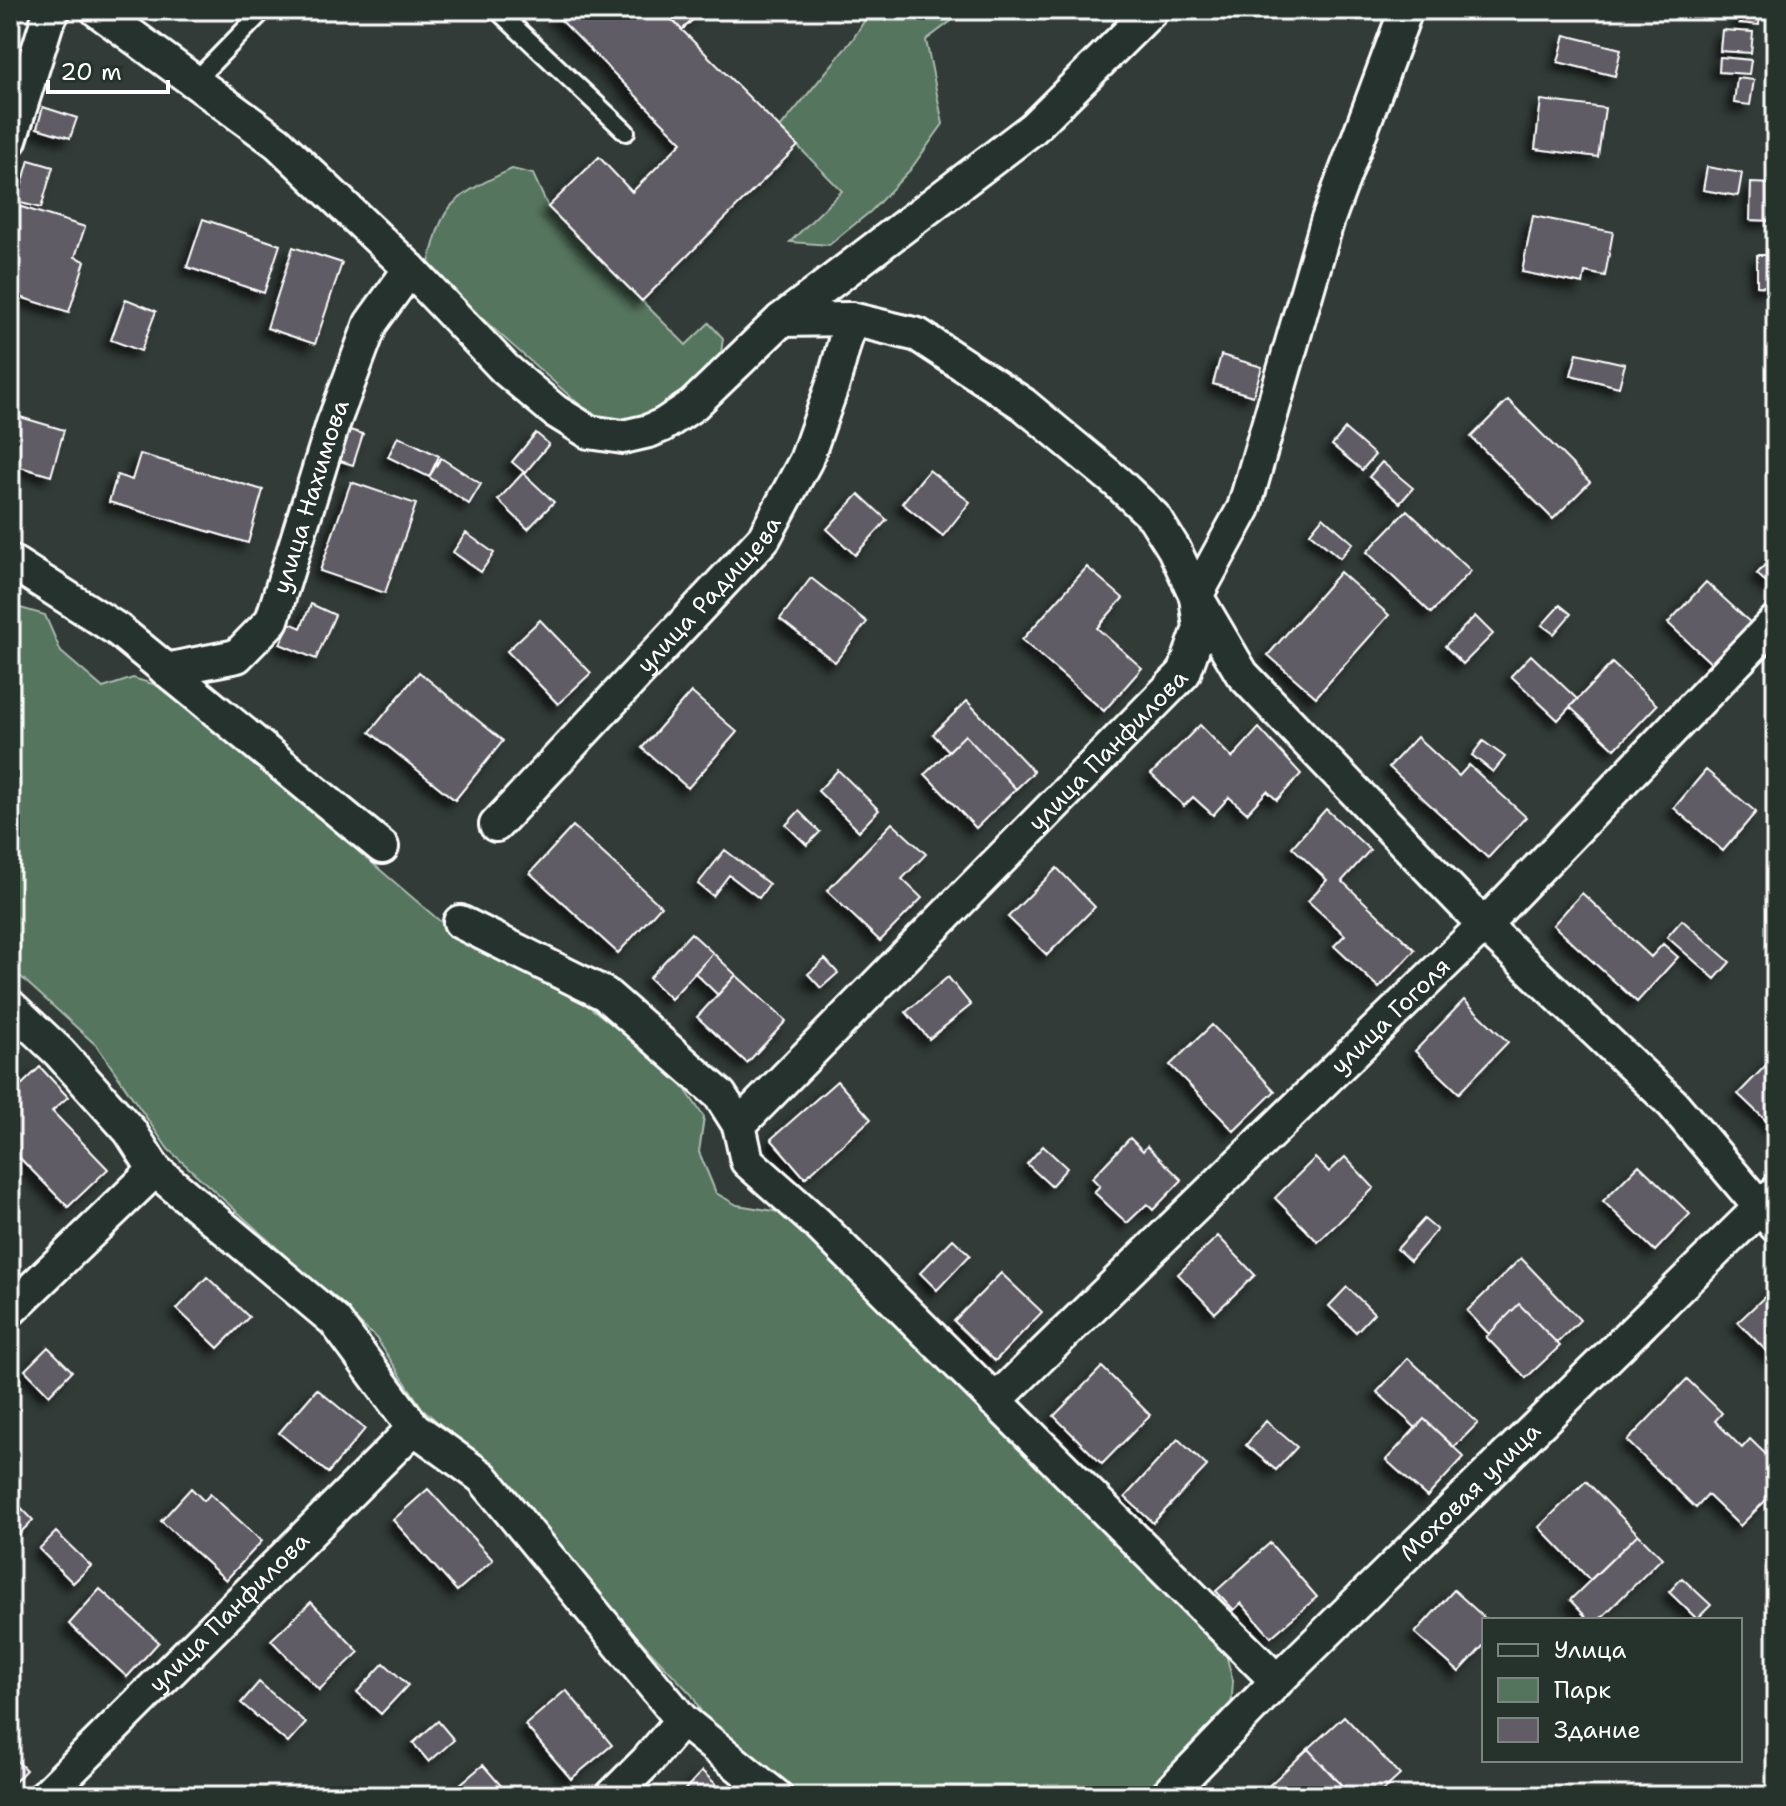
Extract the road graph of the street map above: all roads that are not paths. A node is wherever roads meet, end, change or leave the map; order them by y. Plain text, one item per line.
1 (54, 10) edge
2 (97, 10) edge
3 (264, 10) edge
4 (497, 10) edge
5 (1152, 10) edge
6 (1406, 10) edge
7 (194, 82) junction
8 (626, 132) dead end
9 (10, 140) edge
10 (410, 269) junction
11 (851, 319) junction
12 (781, 320) junction
13 (10, 561) edge
14 (1196, 596) junction
15 (1776, 621) edge
16 (166, 670) junction
17 (496, 825) dead end
18 (382, 847) dead end
19 (460, 922) dead end
20 (1484, 925) junction
21 (10, 1006) edge
22 (739, 1125) junction
23 (155, 1170) junction
24 (1771, 1208) edge
25 (10, 1310) edge
26 (995, 1401) junction
27 (414, 1428) junction
28 (1277, 1681) junction
29 (682, 1720) junction
30 (45, 1796) edge
31 (612, 1796) edge
32 (776, 1796) edge
33 (1166, 1796) edge

1 - 9 street
2 - 7 street
3 - 7 lane
4 - 8 lane
5 - 12 street
6 - 14 street
7 - 10 street
10 - 12 street
10 - 16 street, улица Нахимова
11 - 12 street
11 - 14 street
11 - 17 street, улица Радищева
13 - 16 street
14 - 20 street
14 - 22 street, улица Панфилова
15 - 20 street, улица Гоголя
16 - 18 street
19 - 22 street
20 - 24 street
20 - 26 street, улица Гоголя
21 - 23 street
22 - 26 street
23 - 25 street
23 - 27 street
24 - 28 street, Моховая улица
26 - 28 street
27 - 29 street
27 - 30 street, улица Панфилова
28 - 33 street, Моховая улица
29 - 31 street
29 - 32 street

